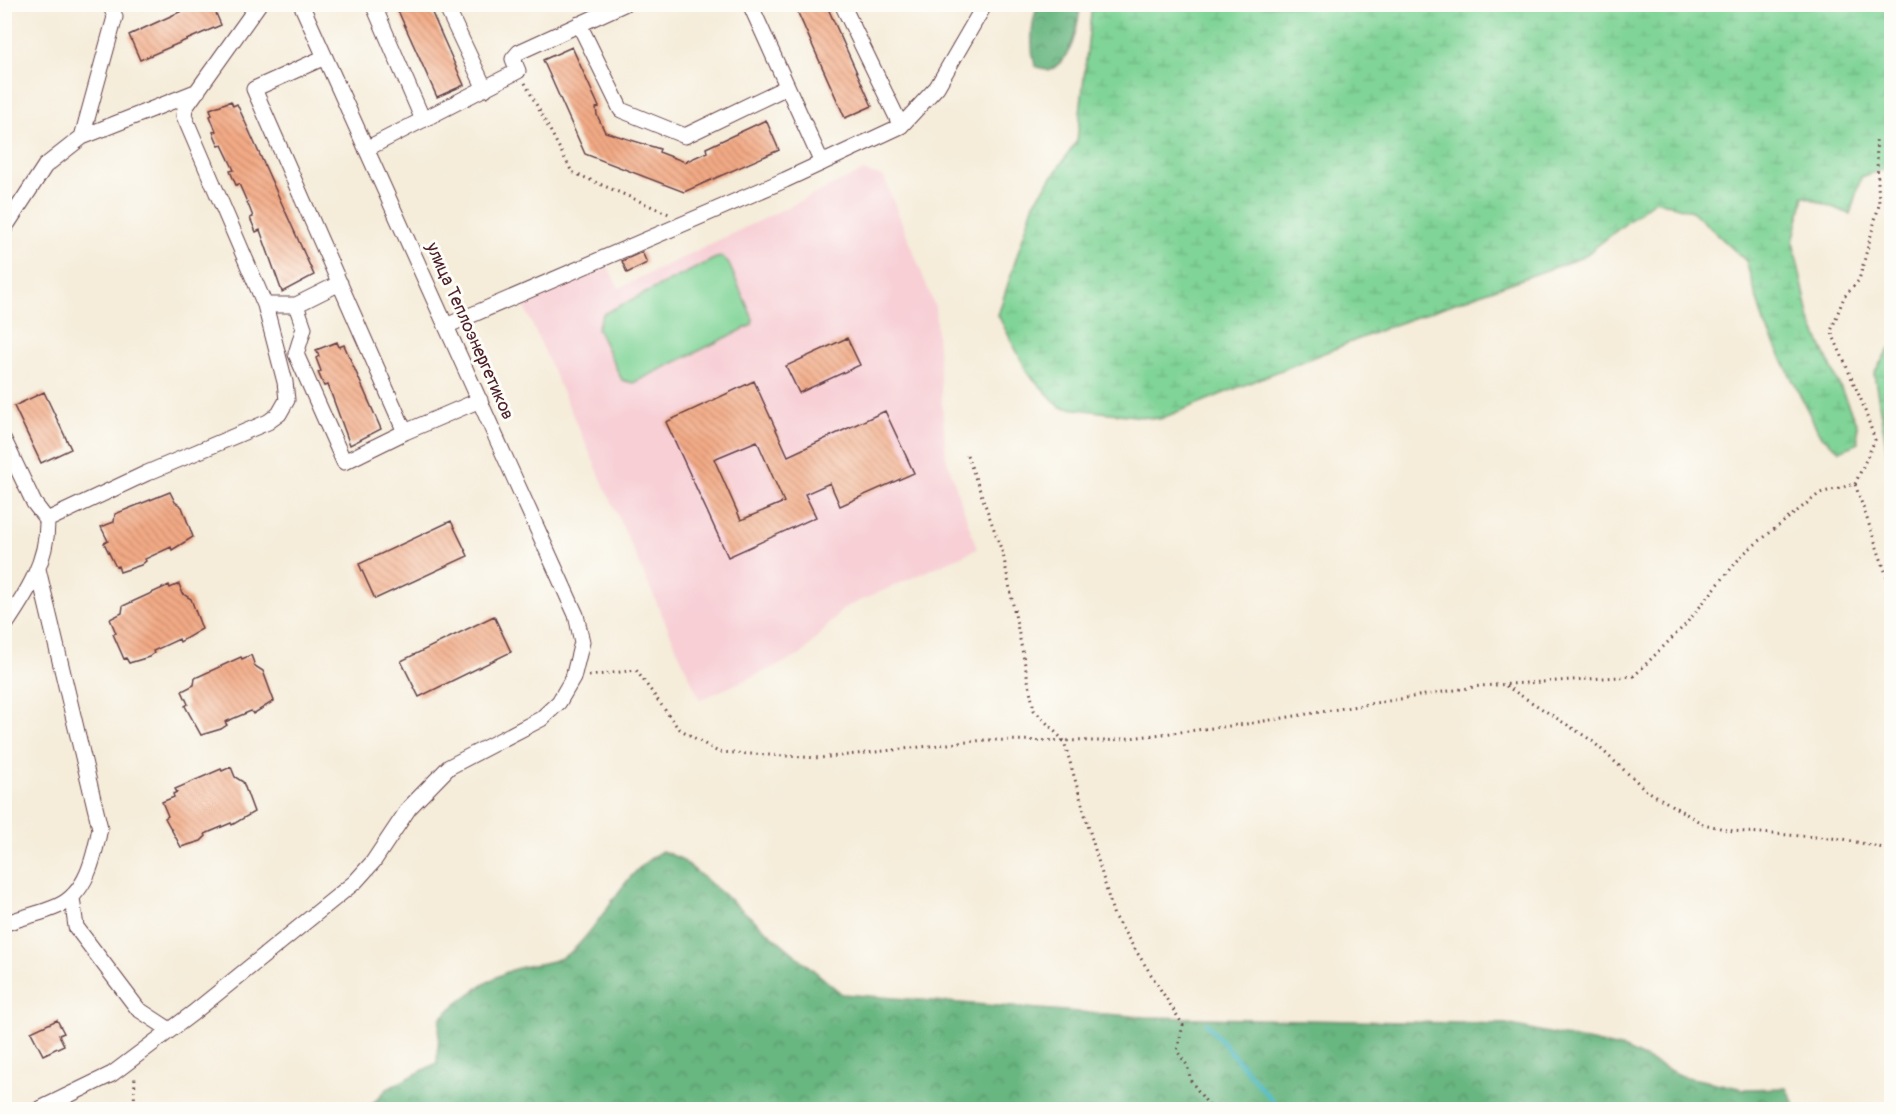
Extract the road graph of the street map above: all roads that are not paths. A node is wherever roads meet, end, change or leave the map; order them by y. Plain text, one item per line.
1 (110, 4) edge
2 (259, 4) edge
3 (302, 4) edge
4 (373, 4) edge
5 (445, 4) edge
6 (624, 4) edge
7 (750, 4) edge
8 (842, 4) edge
9 (985, 4) edge
10 (579, 24) junction
11 (325, 57) junction
12 (787, 87) junction
13 (485, 89) junction
14 (198, 91) junction
15 (423, 120) junction
16 (901, 126) junction
17 (82, 137) junction
18 (366, 149) junction
19 (822, 163) junction
20 (4, 229) edge
21 (340, 283) junction
22 (265, 305) junction
23 (296, 305) junction
24 (446, 326) junction
25 (480, 400) junction
26 (405, 432) junction
27 (4, 440) edge
28 (47, 520) junction
29 (38, 569) junction
30 (4, 627) edge
31 (72, 898) junction
32 (4, 924) edge
33 (170, 1030) junction
34 (38, 1110) edge

1 - 17 street
2 - 14 street
3 - 11 street, улица Теплоэнергетиков
4 - 15 street
5 - 13 street
6 - 10 street
7 - 12 street
8 - 16 street
9 - 16 street
10 - 12 street
10 - 13 street
11 - 18 street, улица Теплоэнергетиков
11 - 21 street
12 - 19 street
13 - 15 street
14 - 17 street
14 - 22 street
15 - 18 street
16 - 19 street
17 - 20 street
18 - 24 street, улица Теплоэнергетиков
19 - 24 street
21 - 23 street
21 - 26 street
22 - 23 street
22 - 28 street
23 - 26 street
24 - 25 street, улица Теплоэнергетиков
25 - 26 street
25 - 33 street, улица Теплоэнергетиков
27 - 28 street
28 - 29 street
29 - 30 street
29 - 31 street
31 - 32 street
31 - 33 street
33 - 34 street, улица Теплоэнергетиков

